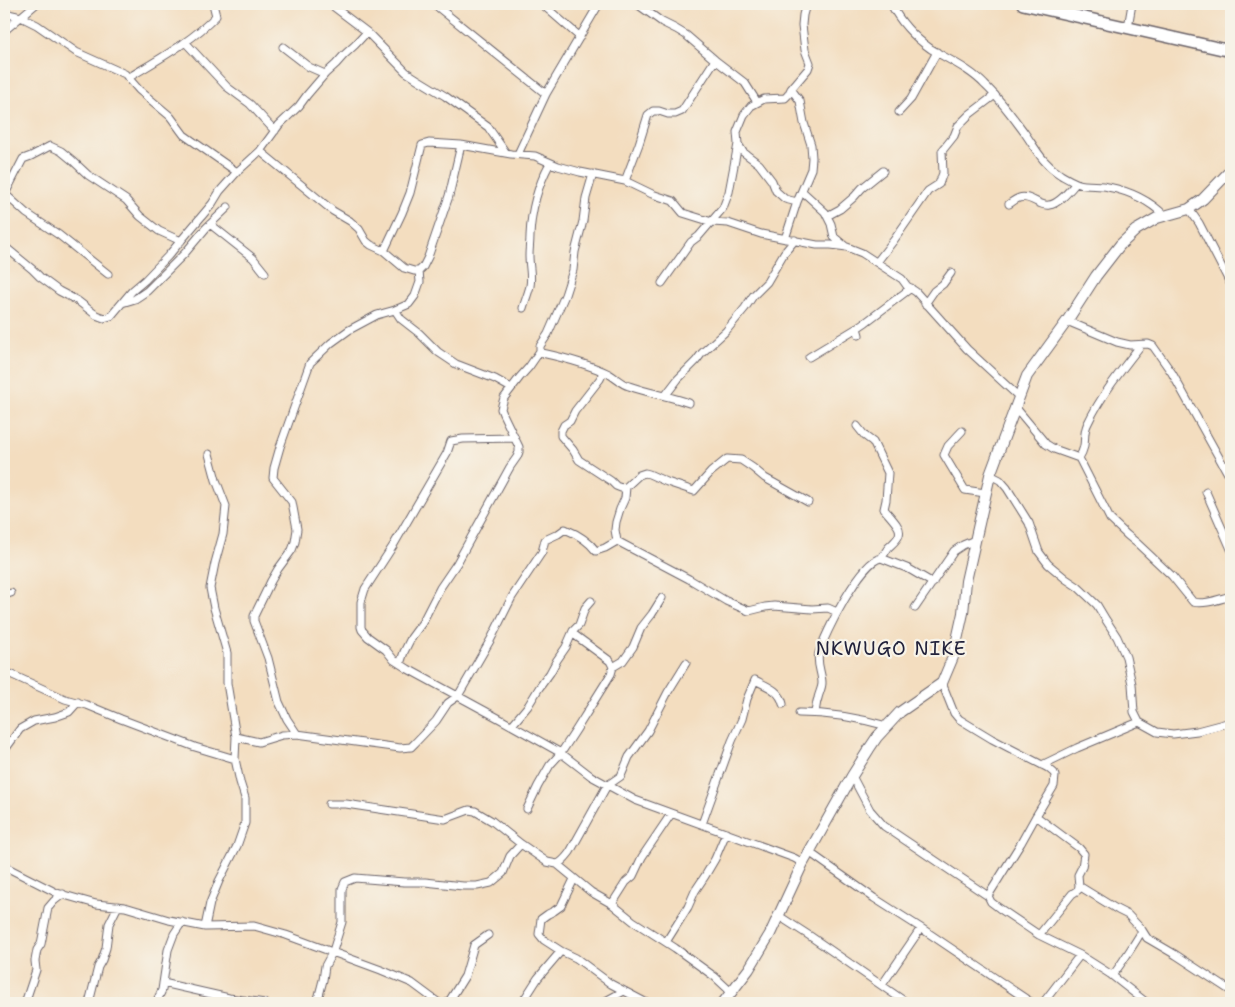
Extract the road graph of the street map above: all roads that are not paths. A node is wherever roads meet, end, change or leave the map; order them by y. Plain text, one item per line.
1 (36, 4) edge
2 (213, 4) edge
3 (330, 4) edge
4 (434, 4) edge
5 (542, 4) edge
6 (599, 4) edge
7 (637, 4) edge
8 (806, 4) edge
9 (891, 4) edge
10 (1023, 4) edge
11 (1132, 4) edge
12 (4, 12) edge
13 (21, 17) junction
14 (1128, 27) junction
15 (4, 31) edge
16 (367, 32) junction
17 (580, 37) junction
18 (185, 42) junction
19 (283, 47) dead end
20 (1231, 51) edge
21 (937, 52) junction
22 (715, 60) junction
23 (325, 74) junction
24 (128, 78) junction
25 (791, 89) junction
26 (546, 94) junction
27 (995, 95) junction
28 (758, 102) junction
29 (899, 112) dead end
30 (275, 131) junction
31 (738, 144) junction
32 (461, 145) junction
33 (260, 151) junction
34 (506, 153) junction
35 (518, 154) junction
36 (550, 163) junction
37 (1231, 170) edge
38 (883, 171) dead end
39 (238, 172) junction
40 (592, 174) junction
41 (626, 182) junction
42 (1076, 183) junction
43 (802, 190) junction
44 (4, 194) edge
45 (797, 202) junction
46 (1009, 204) dead end
47 (228, 207) dead end
48 (1189, 210) junction
49 (827, 216) junction
50 (1165, 216) junction
51 (712, 222) junction
52 (210, 224) junction
53 (785, 239) junction
54 (795, 240) junction
55 (181, 241) junction
56 (4, 246) edge
57 (847, 247) junction
58 (384, 251) junction
59 (877, 262) junction
60 (419, 271) junction
61 (265, 273) dead end
62 (951, 273) dead end
63 (108, 274) dead end
64 (662, 284) dead end
65 (1231, 285) edge
66 (911, 288) junction
67 (121, 303) junction
68 (925, 304) junction
69 (523, 308) dead end
70 (395, 310) junction
71 (1067, 321) junction
72 (1141, 345) junction
73 (540, 351) junction
74 (809, 357) dead end
75 (601, 371) junction
76 (511, 388) junction
77 (665, 396) junction
78 (1019, 397) junction
79 (688, 403) dead end
80 (1016, 408) junction
81 (857, 426) dead end
82 (962, 431) dead end
83 (514, 438) junction
84 (208, 454) dead end
85 (1079, 458) junction
86 (990, 475) junction
87 (1231, 479) edge
88 (626, 487) junction
89 (1206, 492) dead end
90 (986, 493) junction
91 (808, 502) dead end
92 (975, 540) junction
93 (617, 541) junction
94 (1231, 550) edge
95 (881, 558) junction
96 (933, 582) junction
97 (11, 593) dead end
98 (4, 595) edge
99 (1231, 596) edge
100 (662, 598) dead end
101 (591, 601) dead end
102 (915, 608) dead end
103 (837, 612) junction
104 (576, 636) dead end
105 (686, 663) dead end
106 (400, 664) junction
107 (613, 667) junction
108 (4, 671) edge
109 (942, 682) junction
110 (458, 696) junction
111 (78, 702) junction
112 (783, 704) dead end
113 (798, 713) dead end
114 (815, 713) junction
115 (1138, 722) junction
116 (1231, 722) edge
117 (512, 725) junction
118 (887, 726) junction
119 (297, 734) junction
120 (236, 737) junction
121 (4, 751) edge
122 (561, 753) junction
123 (235, 759) junction
124 (1042, 765) junction
125 (852, 776) junction
126 (608, 785) junction
127 (330, 804) dead end
128 (526, 809) dead end
129 (671, 814) junction
130 (1036, 816) junction
131 (702, 824) junction
132 (726, 833) junction
133 (521, 844) junction
134 (809, 852) junction
135 (803, 863) junction
136 (556, 864) junction
137 (4, 866) edge
138 (574, 879) junction
139 (1079, 886) junction
140 (63, 894) junction
141 (988, 896) junction
142 (612, 904) junction
143 (118, 906) junction
144 (779, 916) junction
145 (182, 922) junction
146 (205, 927) junction
147 (921, 928) junction
148 (1142, 930) junction
149 (488, 935) dead end
150 (1039, 935) junction
151 (666, 942) junction
152 (332, 951) junction
153 (561, 951) junction
154 (1080, 955) junction
155 (1110, 974) junction
156 (163, 984) junction
157 (882, 985) junction
158 (624, 991) junction
159 (1231, 991) edge
160 (731, 992) junction
161 (1020, 1000) edge
162 (228, 1001) edge
163 (25, 1003) edge
164 (89, 1003) edge
165 (156, 1003) edge
166 (265, 1003) edge
167 (317, 1003) edge
168 (439, 1003) edge
169 (448, 1003) edge
170 (522, 1003) edge
171 (602, 1003) edge
172 (647, 1003) edge
173 (723, 1003) edge
174 (906, 1003) edge
175 (1032, 1003) edge
176 (1043, 1003) edge
177 (1147, 1003) edge

1 - 13 street
2 - 18 street
3 - 16 street
4 - 26 street
5 - 17 street
6 - 17 street
7 - 22 street
8 - 25 street
9 - 21 street
10 - 14 main road
11 - 14 street
12 - 13 street
13 - 15 street
13 - 24 street
14 - 20 main road
16 - 23 street
16 - 34 street
17 - 26 street
18 - 24 street
18 - 30 street
19 - 23 street
21 - 27 street
21 - 29 street
22 - 28 street
22 - 41 street
23 - 30 street
24 - 39 street
25 - 28 street
25 - 43 street
26 - 35 street
27 - 42 street
27 - 59 street
28 - 31 street
30 - 33 street
31 - 45 street
31 - 51 street
32 - 34 street
32 - 58 street
32 - 60 street
33 - 39 street
33 - 58 street
34 - 35 street
35 - 36 street
36 - 40 street
36 - 69 street
37 - 48 street
38 - 49 street
39 - 55 street
40 - 41 street
40 - 73 street
41 - 51 street
42 - 46 street
42 - 50 street
43 - 45 street
43 - 49 street
44 - 55 street
44 - 63 street
45 - 53 street
47 - 52 street
48 - 50 street
48 - 65 street
49 - 57 street
50 - 71 street
51 - 53 street
51 - 64 street
52 - 61 street
52 - 67 street
53 - 54 street
54 - 57 street
54 - 77 street
55 - 67 street
56 - 67 street
57 - 59 street
58 - 60 street
59 - 66 street
60 - 70 street
62 - 68 street
66 - 68 street
66 - 74 street
68 - 78 street
70 - 76 street
70 - 119 street
71 - 72 street
71 - 78 street
72 - 85 street
72 - 87 street
73 - 75 street
73 - 76 street
75 - 77 street
75 - 88 street
76 - 83 street
77 - 79 street
78 - 80 street
80 - 85 street
80 - 86 street
81 - 95 street
82 - 90 street
83 - 106 street
83 - 106 street
84 - 120 street
85 - 99 street
86 - 90 street
86 - 115 street
88 - 91 street
88 - 93 street
89 - 94 street
90 - 92 street
92 - 96 street
92 - 109 street
93 - 103 street
93 - 110 street
95 - 96 street
95 - 103 street
96 - 102 street
97 - 98 street
100 - 107 street
101 - 117 street
103 - 114 street
104 - 107 street
105 - 126 street
106 - 110 street
107 - 122 street
108 - 111 street
109 - 118 street
109 - 124 street
110 - 117 street
110 - 119 street
111 - 121 street
111 - 123 street
112 - 131 street
113 - 114 street
114 - 118 street
115 - 116 street
115 - 124 street
117 - 122 street
118 - 125 street
119 - 120 street
120 - 123 street
122 - 126 street
122 - 128 street
123 - 146 street
124 - 130 street
125 - 134 street
125 - 141 street
126 - 129 street
126 - 136 street
127 - 133 street
129 - 131 street
129 - 142 street
130 - 139 street
130 - 141 street
131 - 132 street
132 - 135 street
132 - 151 street
133 - 136 street
133 - 152 street
134 - 135 street
134 - 147 street
135 - 144 street
136 - 138 street
137 - 140 street
138 - 142 street
138 - 153 street
139 - 148 street
139 - 150 street
140 - 143 street
140 - 163 street
141 - 150 street
142 - 151 street
143 - 145 street
143 - 164 street
144 - 157 street
144 - 160 street
145 - 146 street
145 - 156 street
146 - 152 street
147 - 157 street
147 - 161 street
148 - 155 street
148 - 159 street
149 - 169 street
150 - 154 street
151 - 160 street
152 - 167 street
152 - 168 street
153 - 158 street
153 - 170 street
154 - 155 street
154 - 176 street
155 - 177 street
156 - 162 street
156 - 165 street
157 - 174 street
158 - 171 street
158 - 172 street
160 - 173 street
161 - 175 street
162 - 166 street

